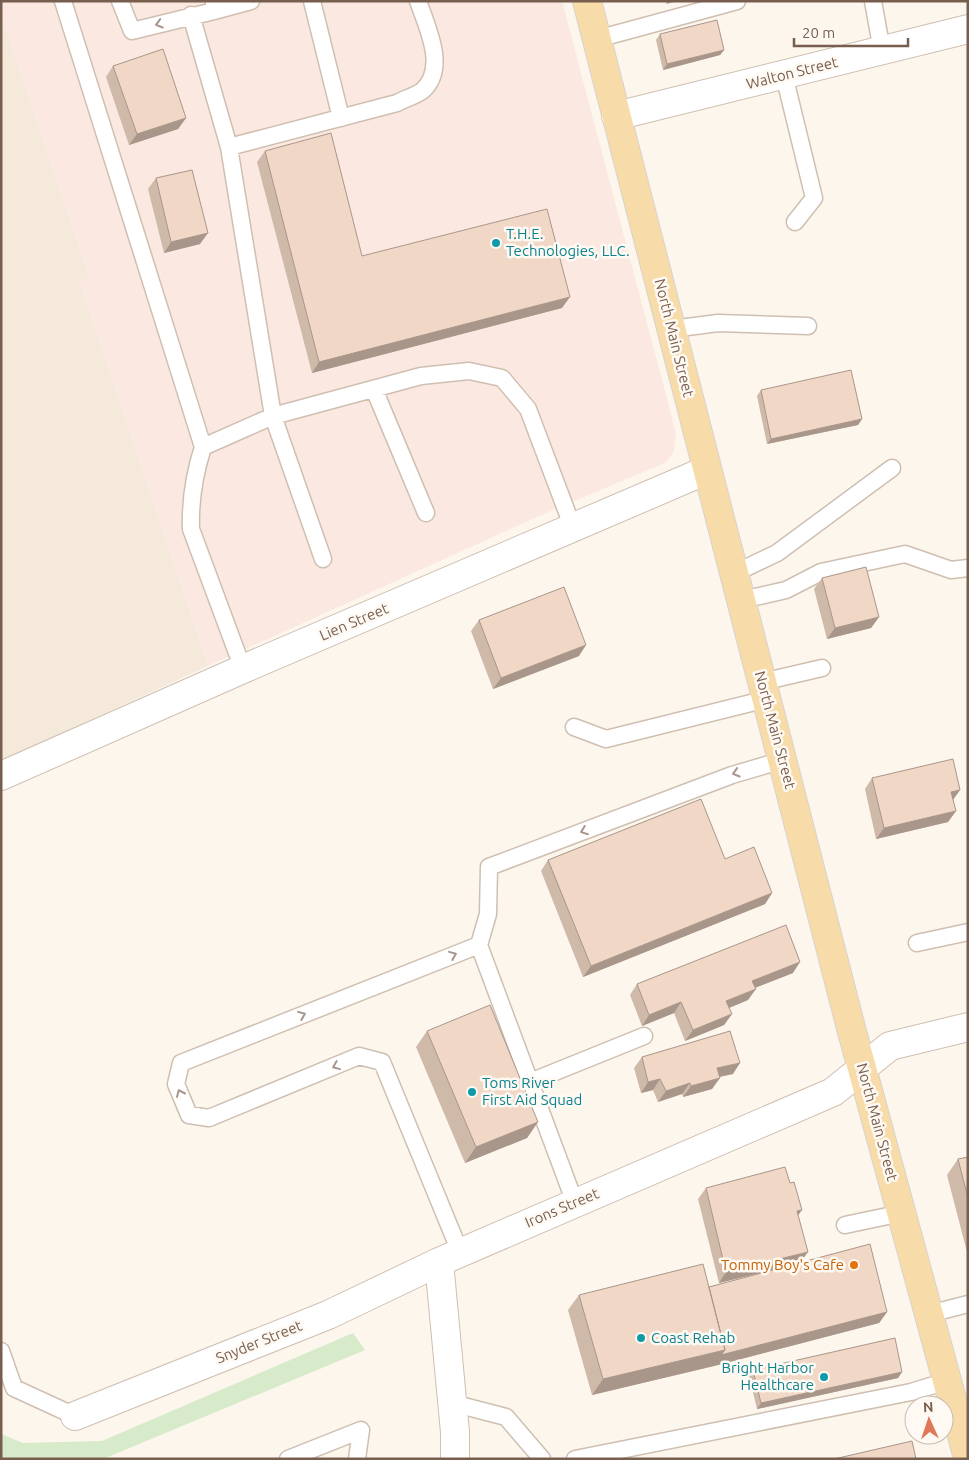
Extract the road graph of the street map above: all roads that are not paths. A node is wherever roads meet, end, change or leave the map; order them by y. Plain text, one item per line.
1 (63, 1) edge
2 (120, 1) edge
3 (251, 1) edge
4 (312, 1) edge
5 (418, 1) edge
6 (588, 1) edge
7 (737, 1) edge
8 (873, 1) edge
9 (214, 6) edge
10 (191, 15) junction
11 (968, 29) edge
12 (597, 40) junction
13 (882, 50) junction
14 (784, 75) junction
15 (616, 116) junction
16 (341, 118) junction
17 (228, 147) junction
18 (795, 222) dead end
19 (808, 326) dead end
20 (672, 329) junction
21 (374, 389) junction
22 (273, 416) junction
23 (203, 447) junction
24 (892, 468) dead end
25 (707, 470) junction
26 (426, 513) dead end
27 (574, 528) junction
28 (323, 559) dead end
29 (968, 568) edge
30 (735, 573) junction
31 (742, 600) junction
32 (822, 668) dead end
33 (243, 670) junction
34 (764, 690) junction
35 (574, 727) dead end
36 (783, 760) junction
37 (1, 776) edge
38 (968, 932) edge
39 (917, 943) dead end
40 (478, 945) junction
41 (968, 1027) edge
42 (644, 1036) dead end
43 (862, 1068) junction
44 (530, 1082) junction
45 (575, 1202) junction
46 (902, 1213) junction
47 (846, 1224) dead end
48 (450, 1257) junction
49 (968, 1304) edge
50 (929, 1314) junction
51 (1, 1351) edge
52 (947, 1381) junction
53 (452, 1403) junction
54 (75, 1416) joint
55 (968, 1458) edge
56 (288, 1459) edge
57 (357, 1459) edge
58 (455, 1459) edge
59 (542, 1459) edge
60 (575, 1459) edge

1 - 23 lane
10 -> 2 lane
3 - 9 lane
4 - 16 lane
5 - 16 lane
6 - 12 main road, North Main Street
7 - 12 lane
8 - 13 lane
9 - 10 lane
10 - 17 lane
11 - 13 street, Walton Street
12 - 15 main road, North Main Street
13 - 14 street, Walton Street
14 - 15 street, Walton Street
14 - 18 lane
15 - 20 main road, North Main Street
16 - 17 lane
17 - 22 lane
19 - 20 lane
20 - 25 main road, North Main Street
21 - 22 lane
21 - 26 lane
21 - 27 lane
22 - 23 lane
22 - 28 lane
23 - 33 lane
24 - 30 lane
25 - 27 street, Lien Street
25 - 30 main road, North Main Street
27 - 33 street, Lien Street
29 - 31 lane
30 - 31 main road, North Main Street
31 - 34 main road, North Main Street
32 - 34 lane
33 - 37 street, Lien Street
34 - 35 lane
34 - 36 main road, North Main Street
36 -> 40 lane
36 - 43 main road, North Main Street
38 - 39 lane
40 - 44 lane
48 -> 40 lane
41 - 43 street, Irons Street
42 - 44 lane
43 - 45 street, Irons Street
43 - 46 main road, North Main Street
44 - 45 lane
45 - 48 street, Irons Street
46 - 47 lane
46 - 50 main road, North Main Street
48 - 53 street
48 - 54 street, Snyder Street
49 - 50 lane
50 - 52 main road, North Main Street
51 - 54 lane
52 - 55 main road, North Main Street
52 - 60 lane
53 - 58 street
53 - 59 lane
56 - 57 lane

